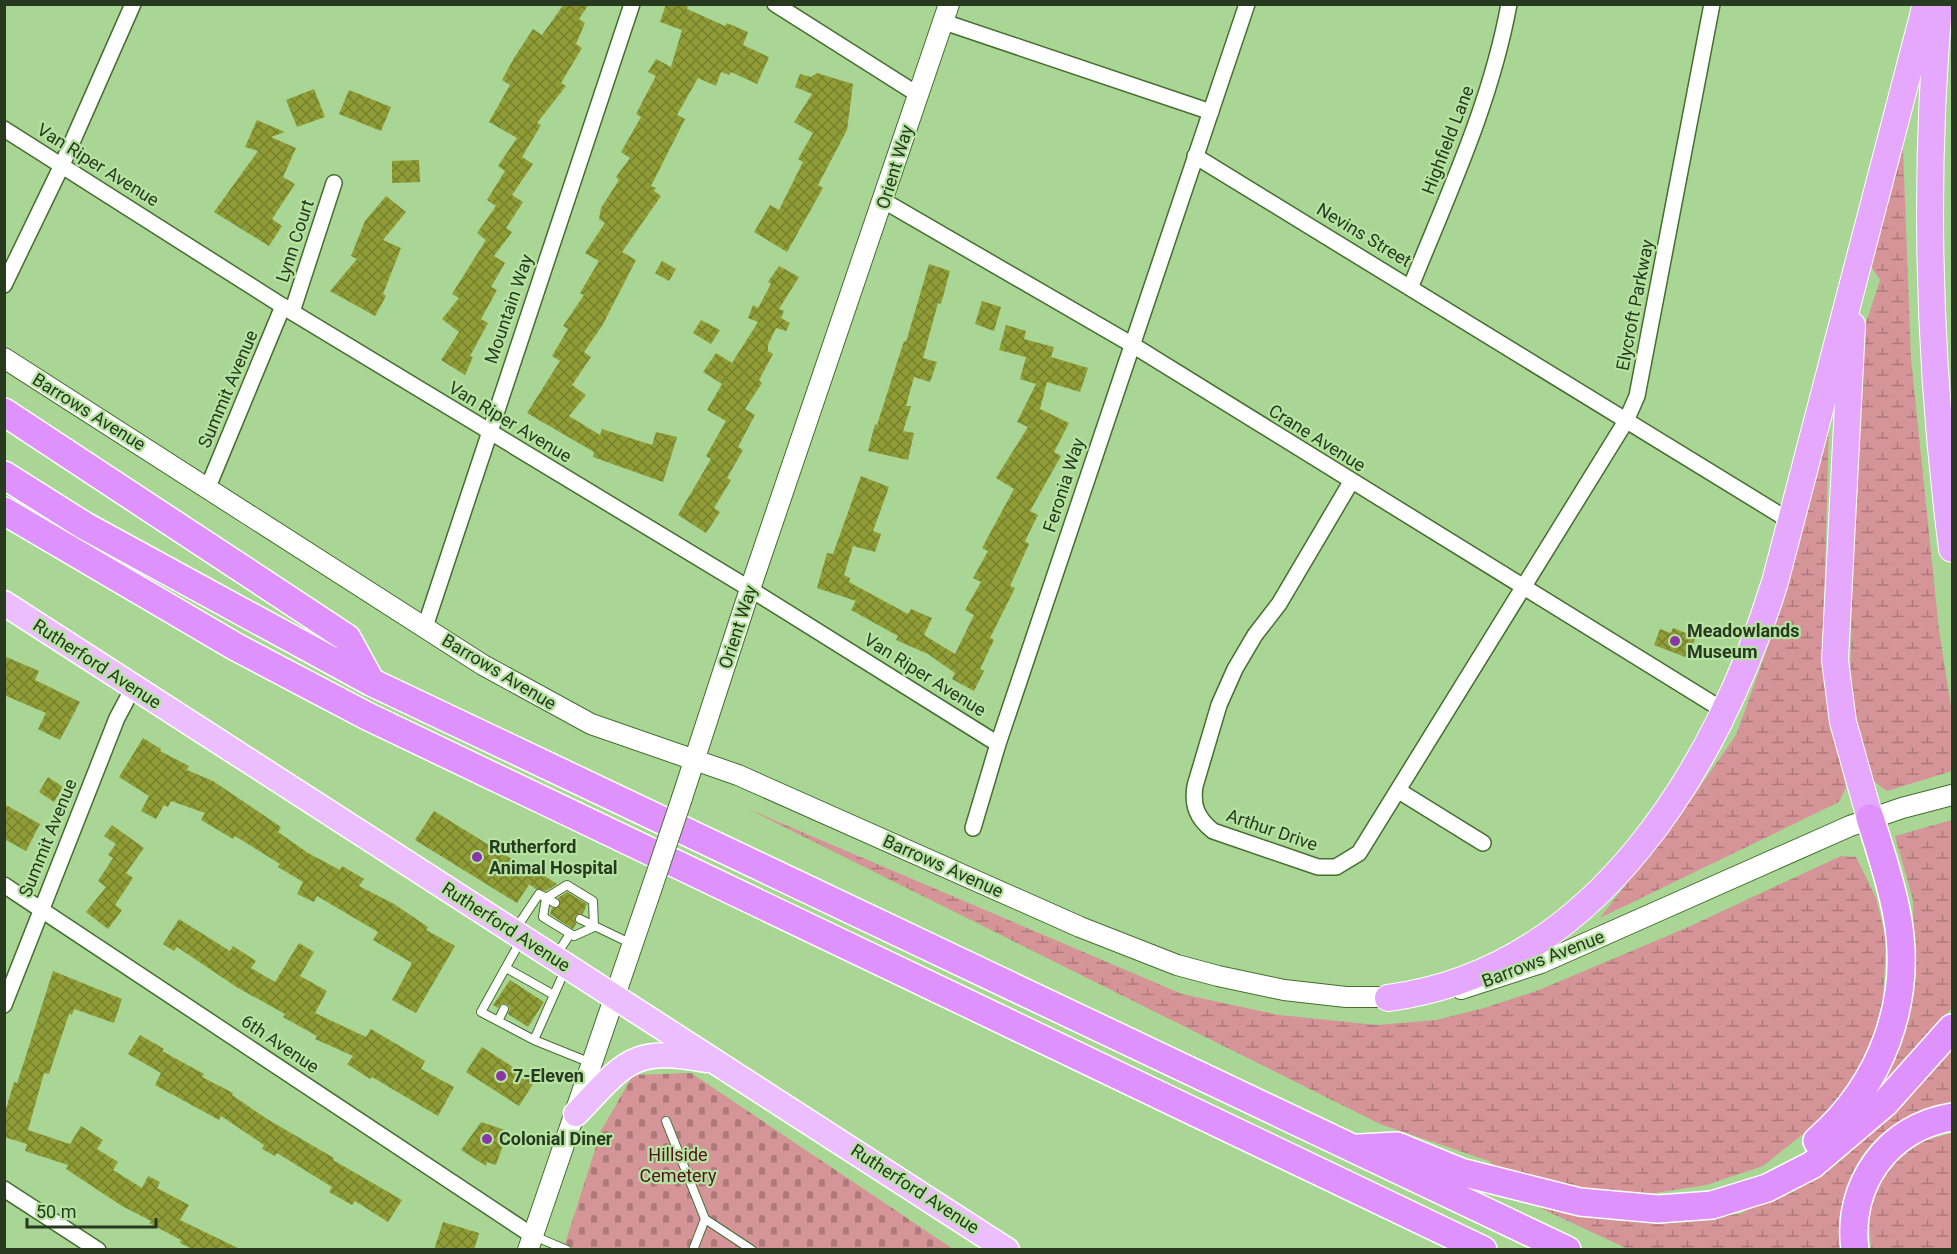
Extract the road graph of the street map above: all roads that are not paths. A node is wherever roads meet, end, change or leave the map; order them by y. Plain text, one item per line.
1 (133, 4) edge
2 (632, 4) edge
3 (776, 4) edge
4 (1247, 4) edge
5 (1509, 4) edge
6 (1712, 4) edge
7 (1926, 4) edge
8 (1939, 4) edge
9 (947, 13) edge
10 (917, 94) junction
11 (1210, 112) junction
12 (4, 129) edge
13 (1195, 156) junction
14 (62, 165) junction
15 (334, 183) dead end
16 (884, 201) junction
17 (1860, 250) junction
18 (4, 285) edge
19 (1411, 286) junction
20 (288, 309) junction
21 (1131, 344) junction
22 (4, 358) edge
23 (4, 412) edge
24 (1626, 421) junction
25 (488, 431) junction
26 (4, 475) edge
27 (1351, 482) junction
28 (208, 487) junction
29 (4, 511) edge
30 (1790, 522) junction
31 (1953, 549) edge
32 (1525, 587) junction
33 (750, 589) junction
34 (4, 603) edge
35 (425, 627) junction
36 (371, 682) junction
37 (134, 688) junction
38 (1726, 712) junction
39 (998, 744) junction
40 (695, 760) junction
41 (1399, 790) junction
42 (1948, 796) edge
43 (1870, 818) junction
44 (973, 828) dead end
45 (1483, 843) dead end
46 (4, 885) edge
47 (546, 898) junction
48 (555, 903) dead end
49 (40, 908) junction
50 (580, 919) dead end
51 (594, 927) junction
52 (570, 934) junction
53 (518, 935) junction
54 (633, 944) junction
55 (561, 962) junction
56 (506, 968) junction
57 (554, 995) junction
58 (615, 996) junction
59 (1388, 998) junction
60 (4, 1005) edge
61 (504, 1009) dead end
62 (498, 1021) junction
63 (1953, 1028) edge
64 (534, 1040) junction
65 (718, 1062) junction
66 (592, 1064) junction
67 (576, 1114) junction
68 (1953, 1117) edge
69 (666, 1121) dead end
70 (1355, 1149) junction
71 (4, 1189) edge
72 (1641, 1209) junction
73 (705, 1219) junction
74 (531, 1243) edge
75 (98, 1250) edge
76 (567, 1250) edge
77 (693, 1250) edge
78 (752, 1250) edge
79 (1007, 1250) edge
80 (1483, 1250) edge
81 (1567, 1250) edge
82 (1855, 1250) edge

1 - 14 street
2 - 25 street, Mountain Way
3 - 10 street
4 - 11 street
5 - 19 street, Highfield Lane
6 - 24 street, Elycroft Parkway
7 - 17 highway
8 - 31 highway
9 - 10 street, Orient Way
9 - 11 street
10 - 16 street, Orient Way
11 - 13 street
12 - 14 street, Van Riper Avenue
13 - 19 street, Nevins Street
13 - 21 street, Feronia Way
14 - 18 street
14 - 20 street, Van Riper Avenue
15 - 20 street, Lynn Court
16 - 21 street, Crane Avenue
16 - 33 street, Orient Way
17 - 30 highway
17 - 43 highway
19 - 24 street, Nevins Street
20 - 25 street, Van Riper Avenue
20 - 28 street, Summit Avenue
21 - 27 street, Crane Avenue
21 - 39 street, Feronia Way
22 - 28 street, Barrows Avenue
23 - 36 highway
24 - 30 street, Nevins Street
24 - 32 street, Elycroft Parkway
25 - 33 street, Van Riper Avenue
25 - 35 street, Mountain Way
26 - 36 highway
27 - 32 street, Crane Avenue
27 - 41 street, Arthur Drive
28 - 35 street, Barrows Avenue
29 - 80 highway
30 - 38 highway
32 - 38 street, Crane Avenue
32 - 41 street, Arthur Drive
33 - 39 street, Van Riper Avenue
33 - 40 street, Orient Way
34 - 37 main road, Rutherford Avenue
35 - 40 street, Barrows Avenue
36 - 70 highway
37 - 49 street, Summit Avenue
37 - 53 main road, Rutherford Avenue
38 - 59 highway
39 - 44 street, Feronia Way
40 - 54 street, Orient Way, bridge
40 - 59 street, Barrows Avenue
41 - 45 street
42 - 43 street, Barrows Avenue
43 - 59 street, Barrows Avenue
43 - 72 highway
46 - 49 street, 6th Avenue
47 - 48 lane
47 - 51 lane
47 - 52 lane
47 - 53 lane
49 - 60 street, Summit Avenue
49 - 74 street, 6th Avenue
50 - 51 lane
51 - 52 lane
51 - 54 lane
52 - 55 lane
53 - 55 main road, Rutherford Avenue
53 - 56 lane
54 - 58 street, Orient Way
55 - 57 lane
55 - 58 main road, Rutherford Avenue
56 - 57 lane
56 - 62 lane
57 - 64 lane
58 - 65 main road, Rutherford Avenue
58 - 66 street, Orient Way
61 - 62 lane
62 - 64 lane
63 - 72 highway
64 - 66 lane
65 - 67 main road
65 - 79 main road, Rutherford Avenue
66 - 67 street, Orient Way
67 - 74 street, Orient Way
68 - 82 highway
69 - 73 lane
70 - 72 highway
70 - 81 highway
71 - 75 street
73 - 77 lane
73 - 78 lane
74 - 76 lane

